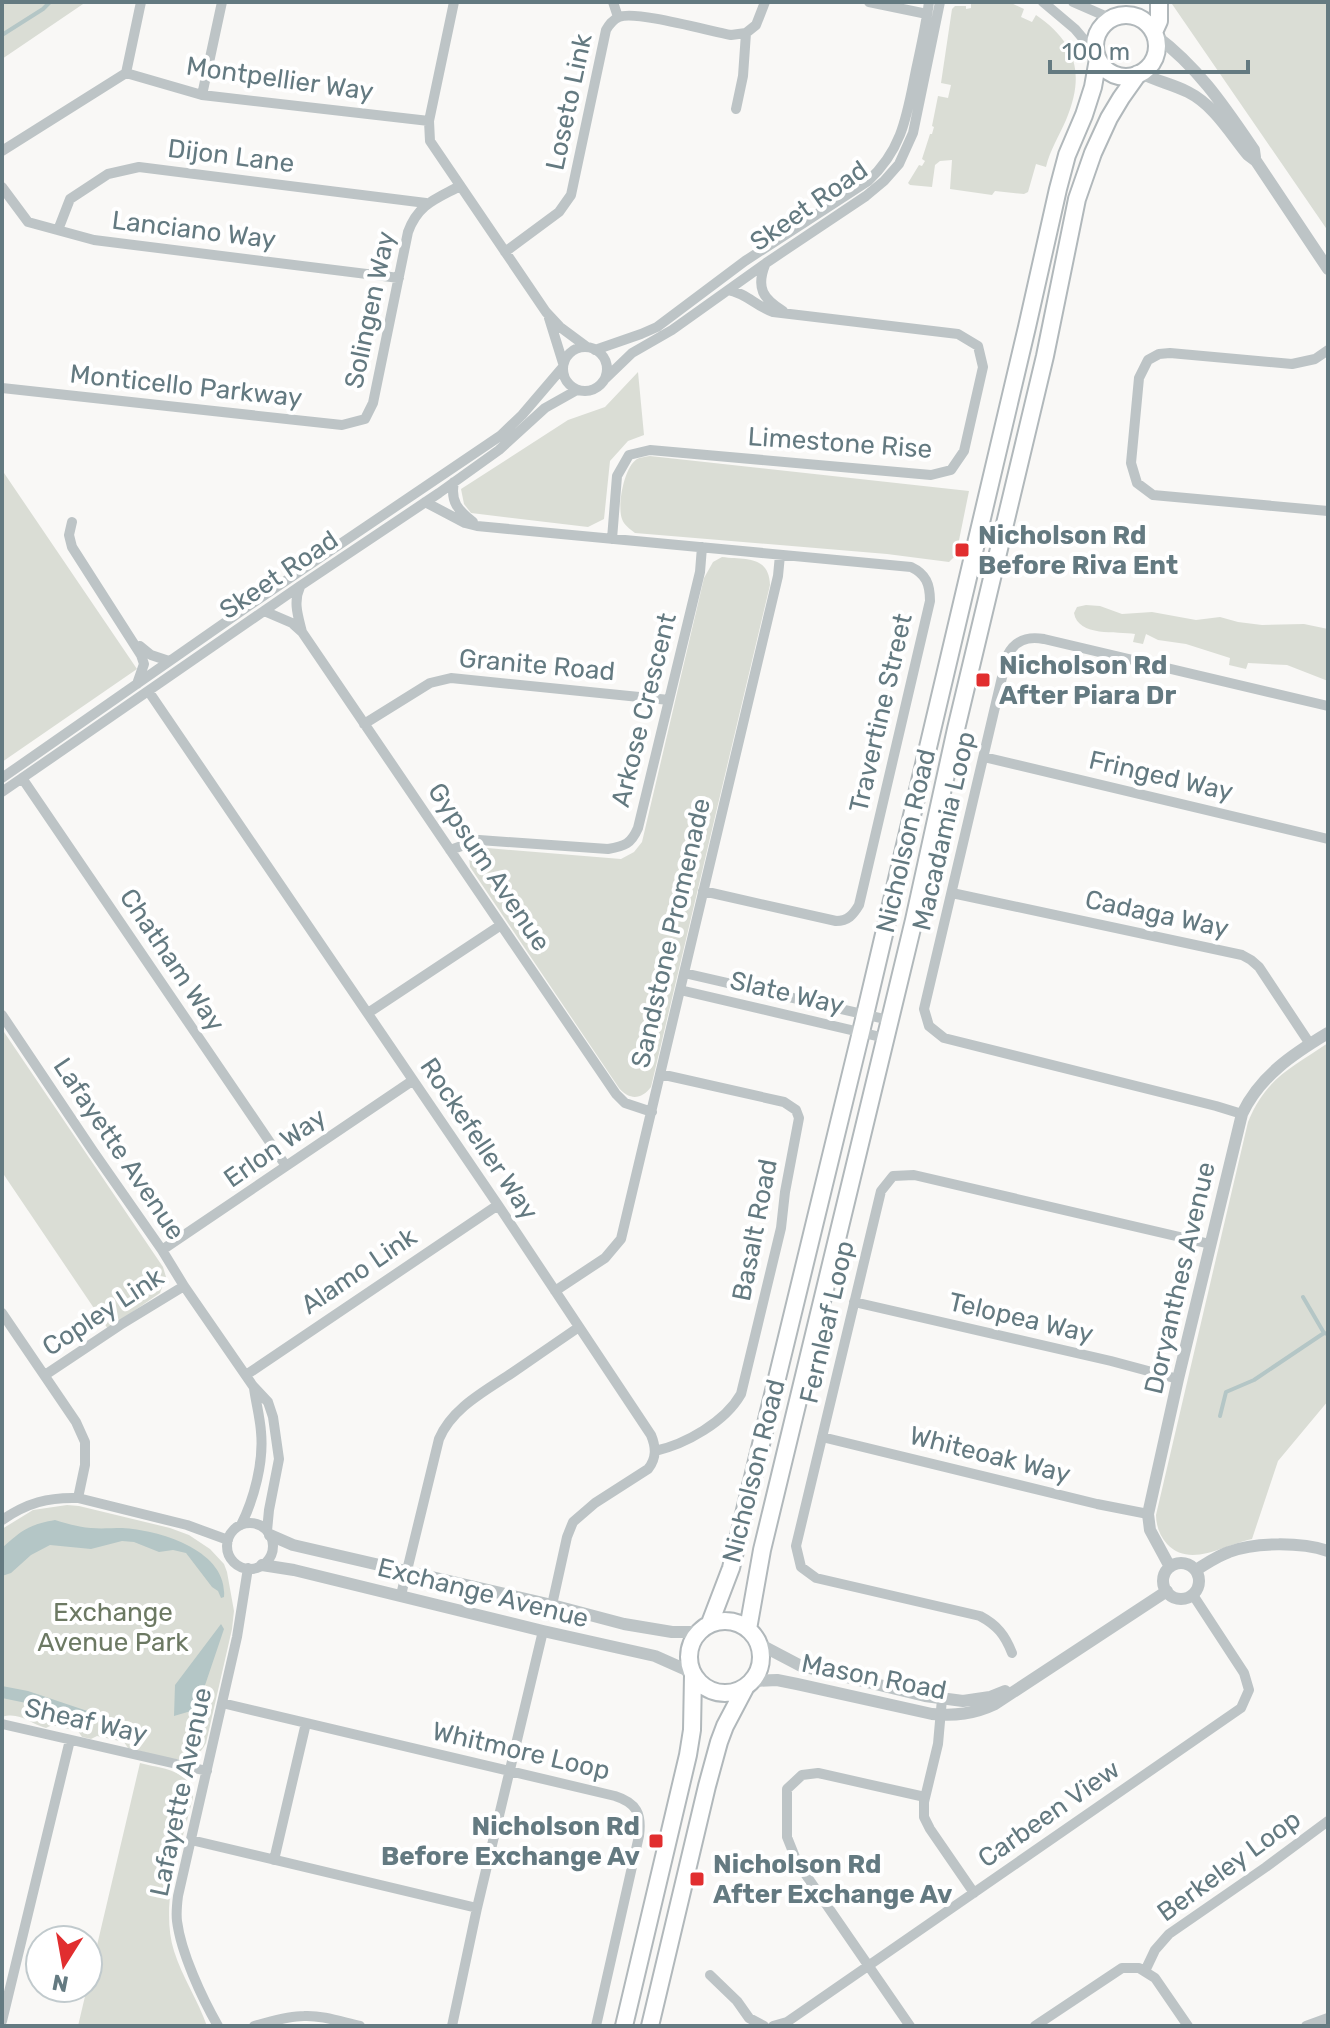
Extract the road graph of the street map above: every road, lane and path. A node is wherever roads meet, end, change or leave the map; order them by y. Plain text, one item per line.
1 (141, 2) edge
2 (222, 2) edge
3 (454, 2) edge
4 (613, 2) edge
5 (765, 2) edge
6 (869, 2) edge
7 (940, 2) edge
8 (1043, 2) edge
9 (1073, 2) edge
10 (1159, 2) edge
11 (928, 8) edge
12 (1116, 13) edge
13 (618, 17) junction
14 (746, 33) junction
15 (1154, 34) junction
16 (1098, 57) junction
17 (126, 73) junction
18 (1139, 74) junction
19 (202, 95) junction
20 (736, 109) dead end
21 (429, 121) junction
22 (2, 151) edge
23 (1256, 161) junction
24 (460, 186) junction
25 (2, 187) edge
26 (426, 203) junction
27 (58, 230) junction
28 (505, 252) junction
29 (766, 263) junction
30 (1328, 269) edge
31 (399, 278) junction
32 (728, 290) junction
33 (546, 312) junction
34 (784, 312) junction
35 (591, 348) junction
36 (1328, 350) edge
37 (563, 365) junction
38 (605, 379) junction
39 (2, 388) edge
40 (577, 390) junction
41 (365, 419) joint
42 (454, 482) junction
43 (425, 502) junction
44 (1328, 511) edge
45 (72, 522) dead end
46 (477, 526) junction
47 (612, 539) junction
48 (702, 547) junction
49 (780, 555) junction
50 (300, 586) junction
51 (264, 611) junction
52 (128, 632) junction
53 (302, 632) junction
54 (169, 661) junction
55 (137, 684) junction
56 (149, 692) junction
57 (669, 700) junction
58 (1328, 706) edge
59 (364, 724) junction
60 (984, 757) junction
61 (2, 778) edge
62 (22, 778) junction
63 (2, 792) edge
64 (1328, 839) edge
65 (450, 850) junction
66 (703, 891) junction
67 (952, 893) junction
68 (501, 925) junction
69 (684, 973) junction
70 (680, 990) junction
71 (368, 1013) junction
72 (865, 1014) junction
73 (2, 1015) edge
74 (889, 1020) junction
75 (861, 1032) junction
76 (1328, 1033) edge
77 (885, 1038) junction
78 (1310, 1044) junction
79 (660, 1074) junction
80 (412, 1081) junction
81 (652, 1112) junction
82 (1242, 1114) junction
83 (286, 1166) junction
84 (498, 1205) junction
85 (1210, 1244) junction
86 (162, 1250) junction
87 (184, 1286) junction
88 (555, 1291) junction
89 (854, 1302) junction
90 (2, 1313) edge
91 (579, 1327) junction
92 (45, 1375) junction
93 (246, 1375) junction
94 (1178, 1379) junction
95 (253, 1386) junction
96 (822, 1437) junction
97 (655, 1451) junction
98 (78, 1498) junction
99 (1148, 1514) junction
100 (2, 1520) edge
101 (241, 1525) junction
102 (269, 1533) junction
103 (228, 1540) junction
104 (1328, 1551) edge
105 (262, 1565) junction
106 (1170, 1567) junction
107 (248, 1568) junction
108 (1196, 1570) junction
109 (407, 1571) junction
110 (1167, 1591) junction
111 (401, 1595) junction
112 (1193, 1595) junction
113 (552, 1605) junction
114 (704, 1628) junction
115 (748, 1629) junction
116 (543, 1631) junction
117 (759, 1644) junction
118 (1012, 1653) dead end
119 (692, 1674) junction
120 (1026, 1683) junction
121 (749, 1684) junction
122 (942, 1699) junction
123 (222, 1703) junction
124 (941, 1715) junction
125 (306, 1723) junction
126 (2, 1724) edge
127 (70, 1740) junction
128 (207, 1771) junction
129 (510, 1771) junction
130 (925, 1797) junction
131 (1328, 1821) edge
132 (191, 1840) junction
133 (274, 1860) junction
134 (974, 1893) junction
135 (477, 1908) junction
136 (868, 1966) junction
137 (1145, 1971) junction
138 (710, 1975) dead end
139 (1328, 2018) edge
140 (2, 2021) edge
141 (216, 2024) edge
142 (254, 2026) edge
143 (360, 2026) edge
144 (452, 2026) edge
145 (596, 2026) edge
146 (624, 2026) edge
147 (650, 2026) edge
148 (764, 2026) edge
149 (773, 2026) edge
150 (910, 2026) edge
151 (1035, 2026) edge
152 (1188, 2026) edge
153 (1306, 2026) edge

1 - 17 street
2 - 19 street
3 - 21 street
4 - 13 street
5 - 14 street
6 - 11 street
7 - 29 street, Skeet Road
8 - 16 street
9 - 12 street
10 - 15 main road
11 - 35 street, Skeet Road
12 - 15 main road
12 - 16 main road
13 - 14 street, Loseto Link
13 - 28 street, Loseto Link
14 - 20 street
15 - 18 main road
15 - 23 street
16 - 18 main road
16 - 72 main road, Nicholson Road
17 - 19 street, Montpellier Way
17 - 22 street
18 - 23 street
18 - 74 main road, Nicholson Road
19 - 21 street, Montpellier Way
21 - 24 street
23 - 30 street
24 - 26 street
24 - 28 street
25 - 27 street, Lanciano Way
26 - 27 street, Dijon Lane
26 - 31 street, Solingen Way
27 - 31 street, Lanciano Way
28 - 33 street
29 - 32 street, Skeet Road
29 - 34 street
31 - 41 street, Solingen Way
32 - 34 street, Limestone Rise
32 - 38 street, Skeet Road
33 - 35 street
33 - 37 street
34 - 47 street, Limestone Rise
35 - 37 street
35 - 38 street
36 - 44 street
37 - 40 street
37 - 54 street, Skeet Road
38 - 40 street
39 - 41 street, Monticello Parkway
40 - 42 street, Skeet Road
42 - 43 street, Skeet Road
42 - 46 street
43 - 46 street, Travertine Street
43 - 50 street, Skeet Road
45 - 52 street
46 - 47 street, Travertine Street
47 - 48 street, Travertine Street
48 - 49 street, Travertine Street
48 - 57 street, Arkose Crescent
49 - 66 street, Sandstone Promenade
49 - 66 street, Travertine Street
50 - 51 street, Skeet Road
50 - 53 street, Gypsum Avenue
51 - 53 street, Gypsum Avenue
51 - 56 street, Skeet Road
52 - 54 street
52 - 55 street
53 - 59 street, Gypsum Avenue
54 - 55 street, Skeet Road
55 - 61 street, Skeet Road
56 - 62 street, Skeet Road
56 - 71 street, Rockefeller Way
57 - 59 street, Granite Road
57 - 65 street, Arkose Crescent
58 - 60 street, Macadamia Loop
59 - 65 street, Gypsum Avenue
60 - 64 street, Fringed Way
60 - 67 street, Macadamia Loop
62 - 63 street, Skeet Road
62 - 83 street, Chatham Way
65 - 68 street, Gypsum Avenue
66 - 69 street, Sandstone Promenade
67 - 78 street, Cadaga Way
67 - 82 street, Macadamia Loop
68 - 71 street
68 - 81 street, Gypsum Avenue
69 - 70 street, Sandstone Promenade
69 - 72 street, Slate Way
70 - 75 street, Slate Way
70 - 79 street, Sandstone Promenade
71 - 80 street, Rockefeller Way
72 - 74 street, Slate Way
72 - 75 main road, Nicholson Road
73 - 86 street, Lafayette Avenue
74 - 77 main road, Nicholson Road
75 - 77 street, Slate Way
75 - 114 main road, Nicholson Road
76 - 78 street, Doryanthes Avenue
77 - 115 main road, Nicholson Road
78 - 82 street, Doryanthes Avenue
79 - 81 street, Sandstone Promenade
79 - 97 street, Basalt Road
80 - 83 street, Erlon Way
80 - 84 street, Rockefeller Way
81 - 88 street, Sandstone Promenade
82 - 85 street, Doryanthes Avenue
83 - 86 street, Erlon Way
84 - 88 street, Rockefeller Way
84 - 93 street, Alamo Link
85 - 89 street, Fernleaf Loop
85 - 94 street, Doryanthes Avenue
86 - 87 street, Lafayette Avenue
87 - 92 street, Copley Link
87 - 93 street, Lafayette Avenue
88 - 91 street, Rockefeller Way
89 - 94 street, Telopea Way
89 - 96 street, Fernleaf Loop
90 - 92 street
91 - 97 street, Rockefeller Way
91 - 109 street
92 - 98 street
93 - 95 street, Lafayette Avenue
94 - 99 street, Doryanthes Avenue
95 - 101 street, Lafayette Avenue
95 - 102 street, Lafayette Avenue
96 - 99 street, Whiteoak Way
96 - 118 street, Fernleaf Loop
97 - 113 street
98 - 100 street
98 - 103 street
99 - 106 street
101 - 102 street
101 - 103 street
102 - 105 street
102 - 109 street, Exchange Avenue
103 - 107 street
104 - 108 street
105 - 107 street
105 - 111 street, Exchange Avenue
106 - 108 street
106 - 110 street
107 - 123 street, Lafayette Avenue
108 - 112 street
109 - 111 street
109 - 113 street, Exchange Avenue
110 - 112 street
110 - 120 street, Mason Road
111 - 116 street, Exchange Avenue
112 - 134 street, Carbeen View
113 - 114 street, Exchange Avenue
114 - 115 main road
114 - 119 main road, Nicholson Road
115 - 117 main road
116 - 119 street, Exchange Avenue
116 - 129 street
117 - 121 main road
117 - 122 street, Mason Road
119 - 121 main road
119 - 146 main road, Nicholson Road
120 - 122 street, Mason Road
120 - 124 street, Mason Road
121 - 124 street, Mason Road
121 - 147 main road
122 - 124 street
123 - 125 street, Whitmore Loop
123 - 128 street, Lafayette Avenue
124 - 130 street
125 - 129 street, Whitmore Loop
125 - 133 street
126 - 127 street, Sheaf Way
127 - 128 street, Sheaf Way
127 - 140 street
128 - 132 street, Lafayette Avenue
129 - 135 street
129 - 145 street, Whitmore Loop
130 - 134 street
130 - 136 street
131 - 137 street, Berkeley Loop
132 - 133 street
132 - 141 street, Lafayette Avenue
133 - 135 street
134 - 136 street, Carbeen View
135 - 144 street
136 - 149 street, Carbeen View
136 - 150 street
137 - 151 street
137 - 152 street
138 - 148 street
139 - 153 street
142 - 143 street

